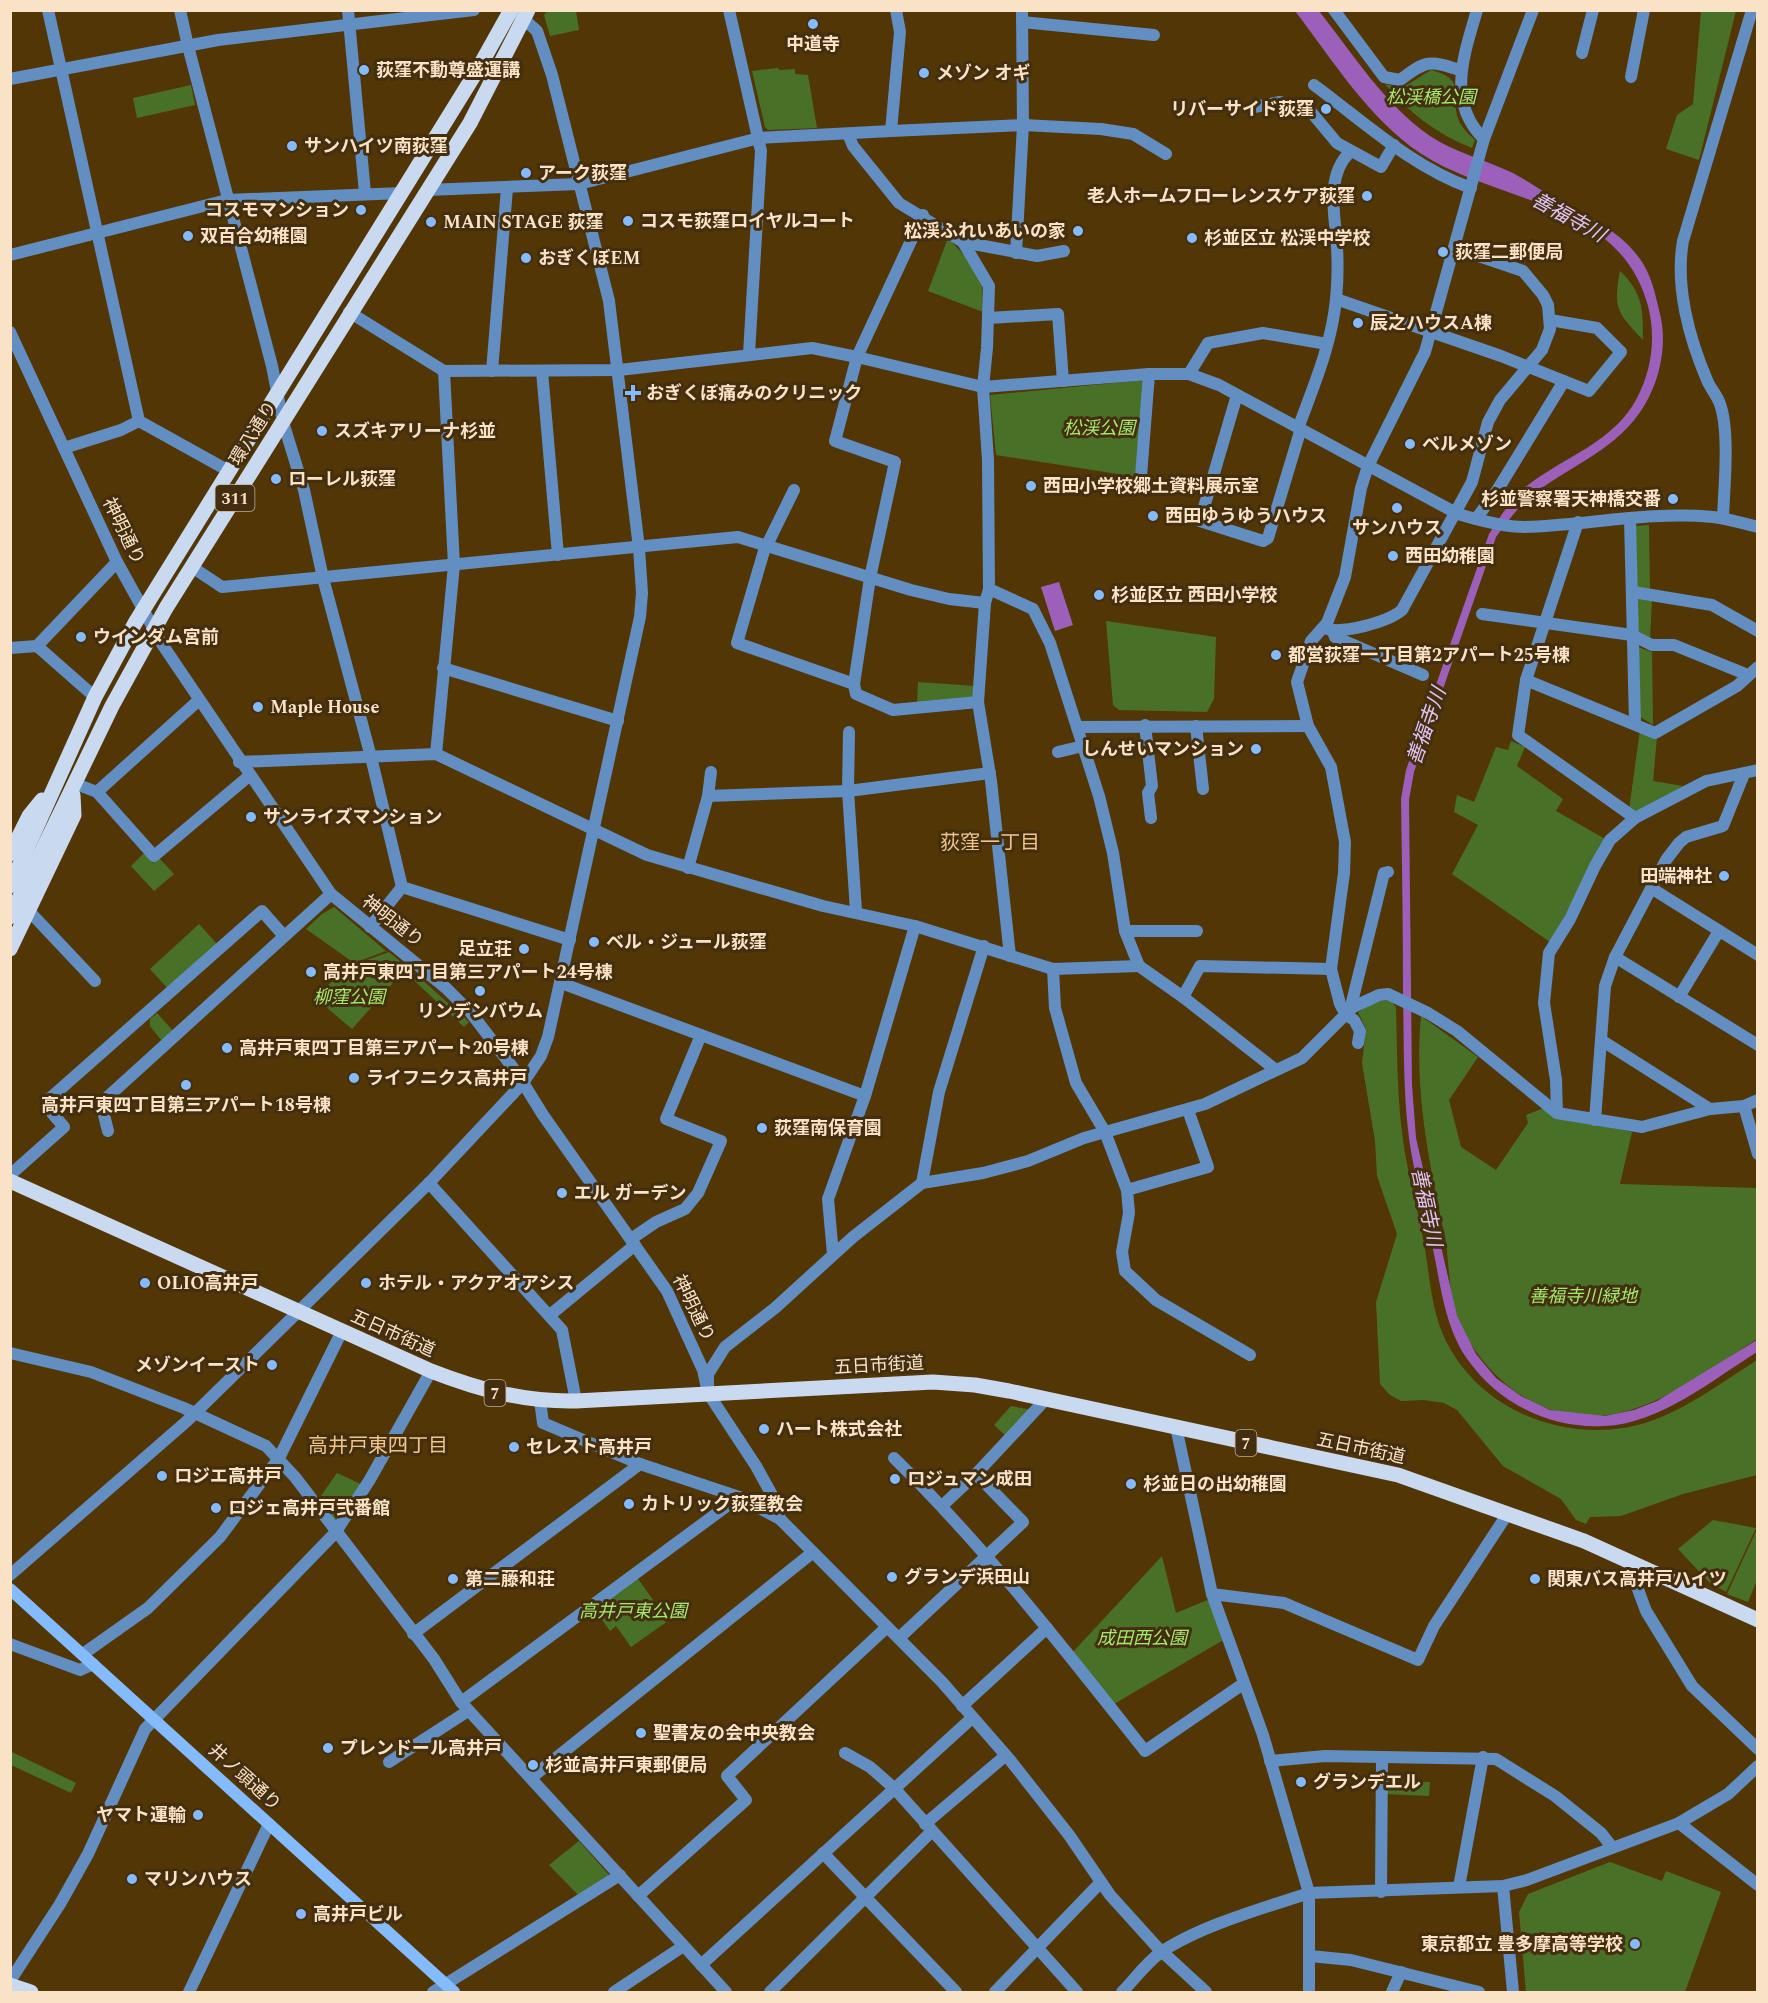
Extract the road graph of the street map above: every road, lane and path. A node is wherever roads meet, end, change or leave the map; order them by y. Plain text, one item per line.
1 (48, 10) edge
2 (180, 10) edge
3 (348, 10) edge
4 (474, 10) edge
5 (729, 10) edge
6 (896, 10) edge
7 (1334, 10) edge
8 (1477, 10) edge
9 (1533, 10) edge
10 (1593, 10) edge
11 (1644, 10) edge
12 (1755, 11) edge
13 (441, 13) edge
14 (519, 13) edge
15 (1022, 16) edge
16 (350, 26) junction
17 (1154, 35) dead end
18 (188, 46) junction
19 (1582, 53) dead end
20 (61, 69) junction
21 (1460, 70) junction
22 (1631, 77) dead end
23 (10, 79) edge
24 (1314, 85) dead end
25 (1254, 107) dead end
26 (1023, 125) junction
27 (891, 131) junction
28 (848, 134) junction
29 (759, 138) junction
30 (1484, 140) junction
31 (1394, 145) junction
32 (1350, 152) junction
33 (1166, 154) dead end
34 (579, 184) junction
35 (1471, 186) junction
36 (507, 188) junction
37 (427, 190) junction
38 (365, 193) junction
39 (402, 193) junction
40 (227, 200) junction
41 (922, 215) junction
42 (98, 234) junction
43 (963, 242) junction
44 (1455, 248) junction
45 (1064, 251) dead end
46 (1016, 253) junction
47 (10, 255) edge
48 (1336, 299) junction
49 (349, 312) junction
50 (988, 318) junction
51 (1550, 320) junction
52 (10, 332) edge
53 (1431, 333) junction
54 (1327, 344) junction
55 (749, 354) junction
56 (857, 357) junction
57 (1528, 368) junction
58 (619, 370) junction
59 (444, 371) junction
60 (492, 371) junction
61 (542, 371) junction
62 (1149, 374) junction
63 (1190, 374) junction
64 (1063, 381) junction
65 (1564, 381) junction
66 (983, 387) junction
67 (276, 393) junction
68 (1237, 395) junction
69 (138, 421) junction
70 (283, 422) junction
71 (1300, 429) junction
72 (64, 448) junction
73 (1368, 466) junction
74 (229, 471) junction
75 (1141, 476) dead end
76 (794, 490) dead end
77 (1455, 512) junction
78 (1630, 519) junction
79 (1723, 519) junction
80 (1479, 520) junction
81 (1578, 522) junction
82 (1758, 527) edge
83 (768, 547) junction
84 (639, 548) junction
85 (558, 555) junction
86 (117, 562) junction
87 (454, 565) junction
88 (192, 567) junction
89 (323, 578) junction
90 (870, 578) junction
91 (989, 589) junction
92 (1633, 592) junction
93 (985, 603) junction
94 (143, 609) junction
95 (1482, 614) dead end
96 (1546, 621) junction
97 (154, 629) junction
98 (1328, 630) junction
99 (1758, 631) edge
100 (1632, 635) junction
101 (37, 645) junction
102 (10, 648) edge
103 (443, 668) junction
104 (1753, 671) edge
105 (1424, 675) dead end
106 (1526, 680) junction
107 (854, 684) junction
108 (95, 697) junction
109 (199, 700) junction
110 (978, 702) junction
111 (618, 721) junction
112 (1635, 723) junction
113 (1145, 725) junction
114 (1196, 726) junction
115 (1308, 726) junction
116 (1077, 727) junction
117 (849, 732) dead end
118 (1083, 746) junction
119 (1058, 752) dead end
120 (436, 754) junction
121 (371, 757) junction
122 (239, 762) junction
123 (1758, 770) edge
124 (711, 772) dead end
125 (990, 773) junction
126 (1744, 774) junction
127 (249, 776) junction
128 (55, 784) junction
129 (75, 788) junction
130 (1203, 789) dead end
131 (97, 792) junction
132 (848, 792) junction
133 (708, 796) junction
134 (1151, 818) dead end
135 (1635, 818) junction
136 (595, 830) junction
137 (10, 854) edge
138 (688, 868) junction
139 (1388, 872) dead end
140 (10, 886) edge
141 (402, 887) junction
142 (1651, 888) junction
143 (331, 894) junction
144 (28, 911) junction
145 (856, 911) junction
146 (10, 916) edge
147 (915, 926) junction
148 (370, 927) junction
149 (1125, 931) junction
150 (1197, 931) dead end
151 (1719, 931) junction
152 (284, 936) junction
153 (570, 940) junction
154 (984, 946) junction
155 (10, 949) edge
156 (1758, 955) edge
157 (1010, 956) junction
158 (1615, 957) junction
159 (1139, 966) junction
160 (1053, 969) junction
161 (1331, 969) junction
162 (95, 981) dead end
163 (561, 983) junction
164 (1183, 997) junction
165 (1680, 997) junction
166 (1349, 1011) junction
167 (1758, 1029) edge
168 (701, 1035) junction
169 (1601, 1040) junction
170 (1754, 1042) edge
171 (1358, 1043) dead end
172 (1276, 1070) junction
173 (523, 1083) junction
174 (865, 1096) junction
175 (1758, 1100) edge
176 (1743, 1106) junction
177 (1710, 1109) junction
178 (1188, 1110) junction
179 (1557, 1113) junction
180 (1595, 1120) junction
181 (108, 1131) dead end
182 (1105, 1131) junction
183 (1758, 1154) edge
184 (10, 1175) edge
185 (10, 1181) edge
186 (429, 1183) junction
187 (922, 1183) junction
188 (1127, 1190) junction
189 (633, 1242) junction
190 (833, 1254) junction
191 (297, 1312) junction
192 (550, 1315) junction
193 (342, 1331) junction
194 (10, 1353) edge
195 (1250, 1355) dead end
196 (431, 1371) junction
197 (708, 1393) junction
198 (1046, 1399) junction
199 (540, 1400) junction
200 (576, 1401) junction
201 (196, 1413) junction
202 (1176, 1427) junction
203 (279, 1458) junction
204 (894, 1458) dead end
205 (640, 1464) junction
206 (976, 1474) junction
207 (739, 1497) junction
208 (943, 1505) junction
209 (1508, 1513) junction
210 (780, 1519) junction
211 (335, 1533) junction
212 (812, 1553) junction
213 (986, 1556) junction
214 (10, 1575) edge
215 (1636, 1584) dead end
216 (10, 1589) edge
217 (1212, 1594) junction
218 (1758, 1620) edge
219 (887, 1627) junction
220 (1047, 1628) junction
221 (413, 1634) junction
222 (899, 1638) junction
223 (10, 1644) edge
224 (83, 1654) junction
225 (93, 1664) junction
226 (1243, 1684) junction
227 (962, 1706) junction
228 (464, 1707) junction
229 (972, 1718) junction
230 (153, 1719) junction
231 (1758, 1749) edge
232 (845, 1753) dead end
233 (1005, 1756) junction
234 (1382, 1757) junction
235 (1483, 1757) junction
236 (1270, 1761) junction
237 (389, 1762) dead end
238 (1758, 1766) edge
239 (531, 1778) junction
240 (894, 1788) junction
241 (1679, 1823) junction
242 (269, 1824) junction
243 (928, 1828) junction
244 (1612, 1847) junction
245 (823, 1853) junction
246 (620, 1875) junction
247 (1101, 1882) junction
248 (1758, 1885) edge
249 (1503, 1886) junction
250 (1459, 1887) junction
251 (1381, 1892) junction
252 (1309, 1893) junction
253 (638, 1896) junction
254 (864, 1897) junction
255 (682, 1947) junction
256 (1036, 1948) junction
257 (1162, 1951) junction
258 (1310, 1956) junction
259 (701, 1965) junction
260 (1401, 1972) junction
261 (10, 1983) edge
262 (450, 1989) edge
263 (31, 1992) edge
264 (189, 1992) edge
265 (433, 1992) edge
266 (614, 1992) edge
267 (726, 1992) edge
268 (770, 1992) edge
269 (956, 1992) edge
270 (995, 1992) edge
271 (1077, 1992) edge
272 (1122, 1992) edge
273 (1206, 1992) edge
274 (1309, 1992) edge
275 (1392, 1992) edge
276 (1479, 1992) edge
277 (1513, 1992) edge

1 - 20 street
2 - 18 street
3 - 16 street
4 - 13 street
5 - 29 street
6 - 27 street
7 - 21 street
8 - 21 street
9 - 30 street
10 - 19 street
11 - 22 street
12 - 79 street
13 - 16 street
14 - 34 street
14 - 37 main road, 環八通り / 311
14 - 39 main road, 環八通り / 311
15 - 17 street
15 - 26 street
16 - 18 street
16 - 38 street
18 - 20 street
18 - 40 street
20 - 23 street
20 - 42 street
21 - 30 street
24 - 31 street
25 - 32 street
26 - 27 street
26 - 33 street
26 - 46 street
27 - 28 street
28 - 29 street
28 - 41 street
29 - 34 street
29 - 55 street
30 - 35 street
31 - 32 street
31 - 35 street
32 - 48 street
34 - 36 street
34 - 58 street
35 - 44 street
36 - 37 street
36 - 60 street
37 - 49 main road, 環八通り / 311
38 - 39 street
38 - 40 street
39 - 67 main road, 環八通り / 311
40 - 42 street
40 - 67 street
41 - 43 street
41 - 56 street
42 - 47 street
42 - 69 street
43 - 46 street
43 - 50 street
44 - 51 street
44 - 53 street
45 - 46 street
48 - 53 street
48 - 54 street
49 - 59 street
49 - 70 main road, 環八通り / 311
50 - 64 street
50 - 66 street
51 - 57 street
51 - 65 street
52 - 72 street, 神明通り
53 - 57 street
53 - 73 street
54 - 63 street
54 - 71 street
55 - 56 street
55 - 58 street
56 - 66 street
56 - 90 street
57 - 65 street
57 - 77 street
58 - 61 street
58 - 84 street
59 - 60 street
59 - 87 street
60 - 61 street
61 - 85 street
62 - 63 street
62 - 64 street
62 - 75 street
63 - 68 street
64 - 66 street
65 - 80 street
66 - 91 street
67 - 70 street
67 - 74 main road, 環八通り / 311
68 - 71 street
68 - 71 street
69 - 72 street
69 - 74 street
70 - 88 main road, 環八通り / 311
70 - 89 street
71 - 73 street
72 - 86 street, 神明通り
73 - 77 street
73 - 98 street
74 - 94 main road, 環八通り / 311
76 - 83 street
77 - 80 street
77 - 98 street
78 - 79 street
78 - 81 street
78 - 92 street
79 - 82 street
80 - 81 street
81 - 96 street
83 - 84 street
83 - 90 street
83 - 107 street
84 - 85 street
84 - 111 street
85 - 87 street
86 - 94 street, 神明通り
86 - 101 street
87 - 89 street
87 - 103 street
88 - 89 street
88 - 97 main road, 環八通り / 311
89 - 121 street
90 - 93 street
90 - 107 street
91 - 93 street
91 - 116 street
92 - 99 street
92 - 100 street
93 - 110 street
94 - 97 street, 神明通り
94 - 108 main road, 環八通り / 311
95 - 96 street
96 - 100 street
96 - 106 street
97 - 109 street, 神明通り
97 - 129 main road, 環八通り / 311
98 - 105 street
98 - 115 street
100 - 104 street
100 - 112 street
101 - 102 street
101 - 108 street
103 - 111 street
103 - 120 street
104 - 112 street
106 - 112 street
106 - 135 street
107 - 110 street
108 - 128 main road, 環八通り / 311
109 - 122 street, 神明通り
109 - 131 street
110 - 125 street
111 - 136 street
113 - 114 street
113 - 116 street
113 - 134 street
114 - 115 street
114 - 130 street
115 - 161 street
116 - 118 street
117 - 132 street
118 - 119 street
118 - 149 street
120 - 121 street
120 - 136 street
121 - 122 street
121 - 141 street
122 - 127 street, 神明通り
123 - 126 street
124 - 133 street
125 - 132 street
125 - 157 street
126 - 135 street
126 - 142 street
127 - 131 street
127 - 143 street, 神明通り
128 - 137 main road
128 - 140 main road, 環八通り / 311
129 - 131 street
129 - 144 main road
129 - 146 main road, 環八通り / 311
132 - 133 street
132 - 145 street
133 - 138 street
135 - 179 street
136 - 138 street
136 - 153 street
138 - 145 street
139 - 166 street
141 - 148 street
141 - 153 street
142 - 151 street
142 - 158 street
143 - 148 street, 神明通り
143 - 152 street
144 - 155 main road
144 - 162 street
145 - 147 street
147 - 154 street
147 - 174 street
148 - 173 street, 神明通り
149 - 150 street
149 - 159 street
151 - 156 street
151 - 165 street
152 - 181 street
152 - 184 street
153 - 163 street
154 - 157 street
154 - 187 street
157 - 160 street
158 - 165 street
158 - 169 street
159 - 160 street
159 - 164 street
160 - 182 street
161 - 164 street
161 - 166 street
163 - 168 street
163 - 173 street
164 - 172 street
165 - 170 street
166 - 171 street
166 - 172 street
166 - 179 street
167 - 170 street
168 - 174 street
168 - 189 street
169 - 177 street
169 - 180 street
172 - 178 street
173 - 186 street
173 - 189 street, 神明通り
174 - 190 street
175 - 176 street
176 - 177 street
176 - 183 street
177 - 180 street
178 - 182 street
178 - 188 street
179 - 180 street
182 - 187 street
182 - 188 street
185 - 191 main road, 五日市街道 / 7
186 - 191 street
186 - 192 street
187 - 190 street
188 - 195 street
189 - 192 street
189 - 197 street, 神明通り
190 - 197 street
191 - 193 main road, 五日市街道 / 7
191 - 201 street
192 - 200 street
193 - 196 main road, 五日市街道 / 7
193 - 203 street
194 - 201 street
196 - 199 main road, 五日市街道 / 7
196 - 211 street
197 - 198 main road, 五日市街道 / 7
197 - 200 main road, 五日市街道 / 7
197 - 210 street, 神明通り
198 - 202 main road, 五日市街道 / 7
198 - 206 street
199 - 200 main road, 五日市街道 / 7
199 - 205 street
201 - 203 street
201 - 214 street
202 - 209 main road, 五日市街道 / 7
202 - 217 street
203 - 211 street
203 - 224 street
204 - 208 street
205 - 207 street
205 - 221 street
206 - 208 street
206 - 213 street
207 - 210 street
207 - 228 street
208 - 213 street
209 - 217 street
209 - 218 main road, 五日市街道 / 7
210 - 212 street
211 - 221 street
211 - 230 street
212 - 219 street
212 - 239 street
213 - 220 street
213 - 222 street
215 - 231 street
216 - 224 main road, 井ノ頭通り
217 - 226 street
219 - 222 street
219 - 253 street
220 - 226 street
220 - 227 street
221 - 228 street
222 - 227 street
223 - 225 street
224 - 225 main road, 井ノ頭通り
225 - 230 main road, 井ノ頭通り
226 - 236 street
227 - 229 street
228 - 237 street
228 - 239 street
229 - 233 street
229 - 240 street
230 - 242 main road, 井ノ頭通り
230 - 261 street
232 - 240 street
233 - 243 street
233 - 247 street
234 - 235 street
234 - 236 street
234 - 251 street
235 - 244 street
235 - 250 street
236 - 252 street
238 - 241 street
239 - 246 street
240 - 243 street
240 - 245 street
241 - 244 street
241 - 248 street
242 - 262 main road, 井ノ頭通り
242 - 264 street
243 - 254 street
243 - 256 street
244 - 249 street
245 - 254 street
245 - 259 street
246 - 253 street
246 - 262 street
247 - 256 street
247 - 257 street
249 - 250 street
249 - 277 street
250 - 251 street
251 - 252 street
252 - 257 street
252 - 258 street
253 - 255 street
254 - 268 street
254 - 269 street
255 - 259 street
255 - 266 street
256 - 270 street
256 - 271 street
257 - 272 street
257 - 273 street
258 - 260 street
258 - 274 street
259 - 267 street
260 - 275 street
260 - 276 street
261 - 263 main road
262 - 265 street

